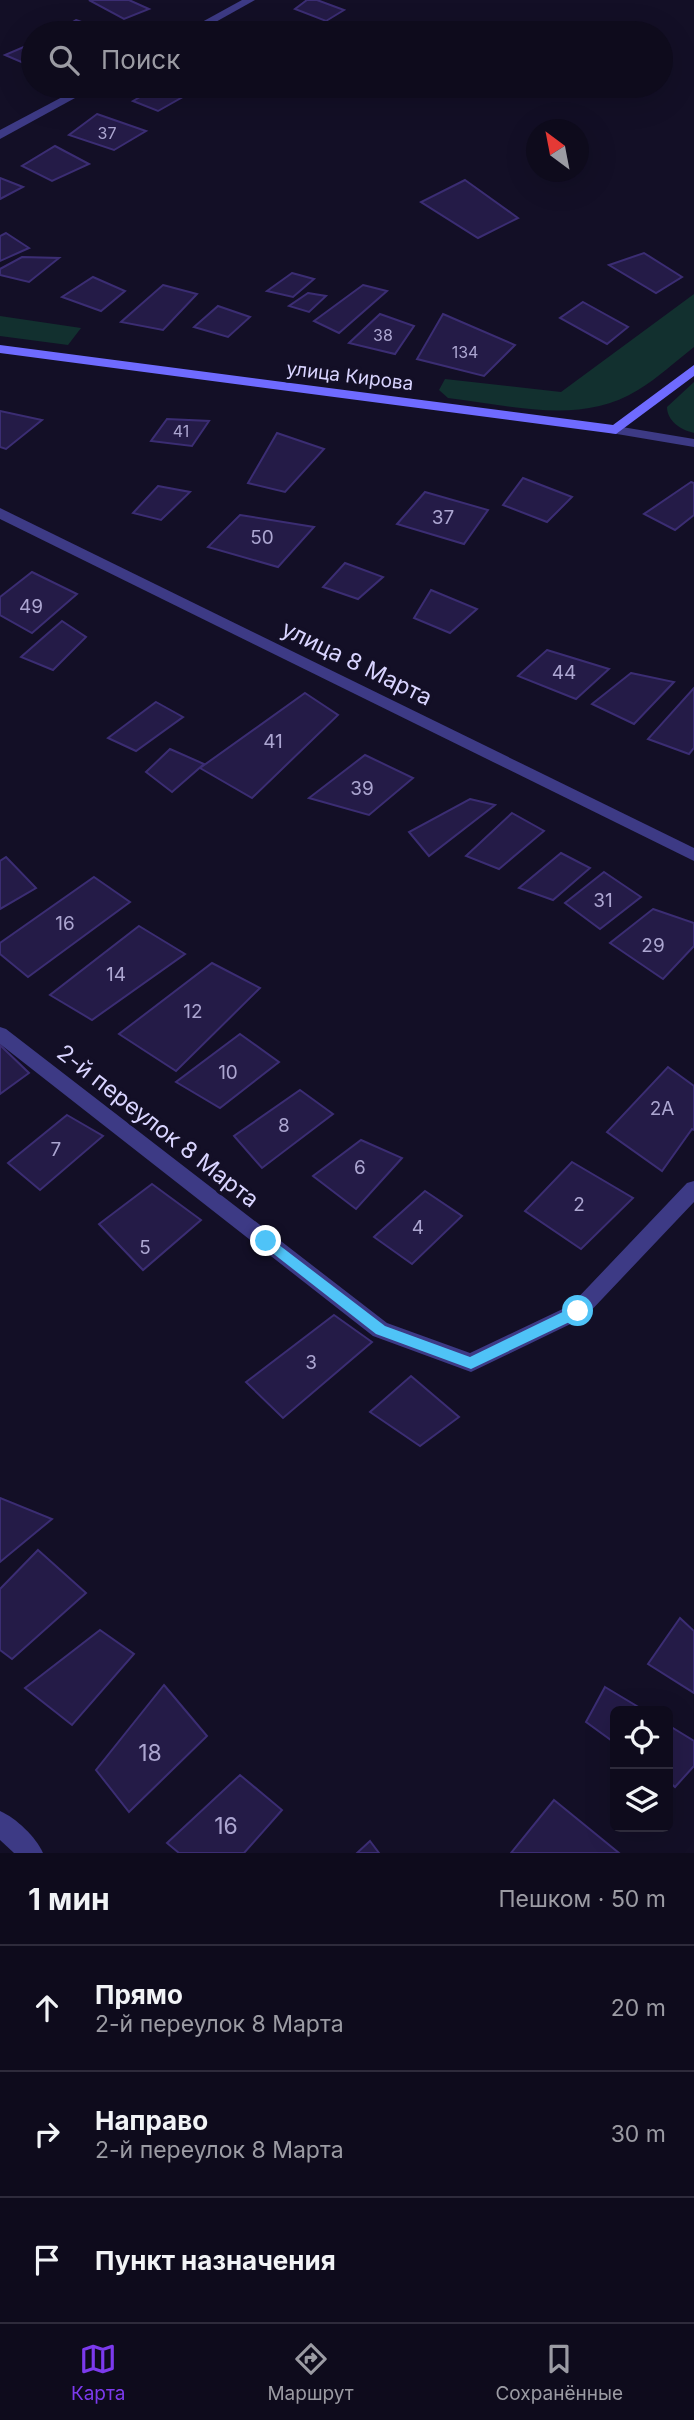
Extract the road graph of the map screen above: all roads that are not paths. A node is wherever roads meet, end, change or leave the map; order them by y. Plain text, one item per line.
1 (250, 0) edge
2 (211, 21) edge
3 (69, 98) edge
4 (0, 135) edge
5 (0, 349) edge
6 (694, 369) edge
7 (616, 430) junction
8 (694, 443) edge
9 (0, 513) edge
10 (694, 855) edge
11 (0, 1034) edge
12 (694, 1189) edge
13 (0, 1823) edge
14 (31, 1853) edge

1 - 2 street
3 - 4 street
5 - 7 main road, улица Кирова
6 - 7 main road
7 - 8 street, улица Кирова
9 - 10 street, улица 8 Марта
11 - 12 street, 2-й переулок 8 Марта
13 - 14 street

